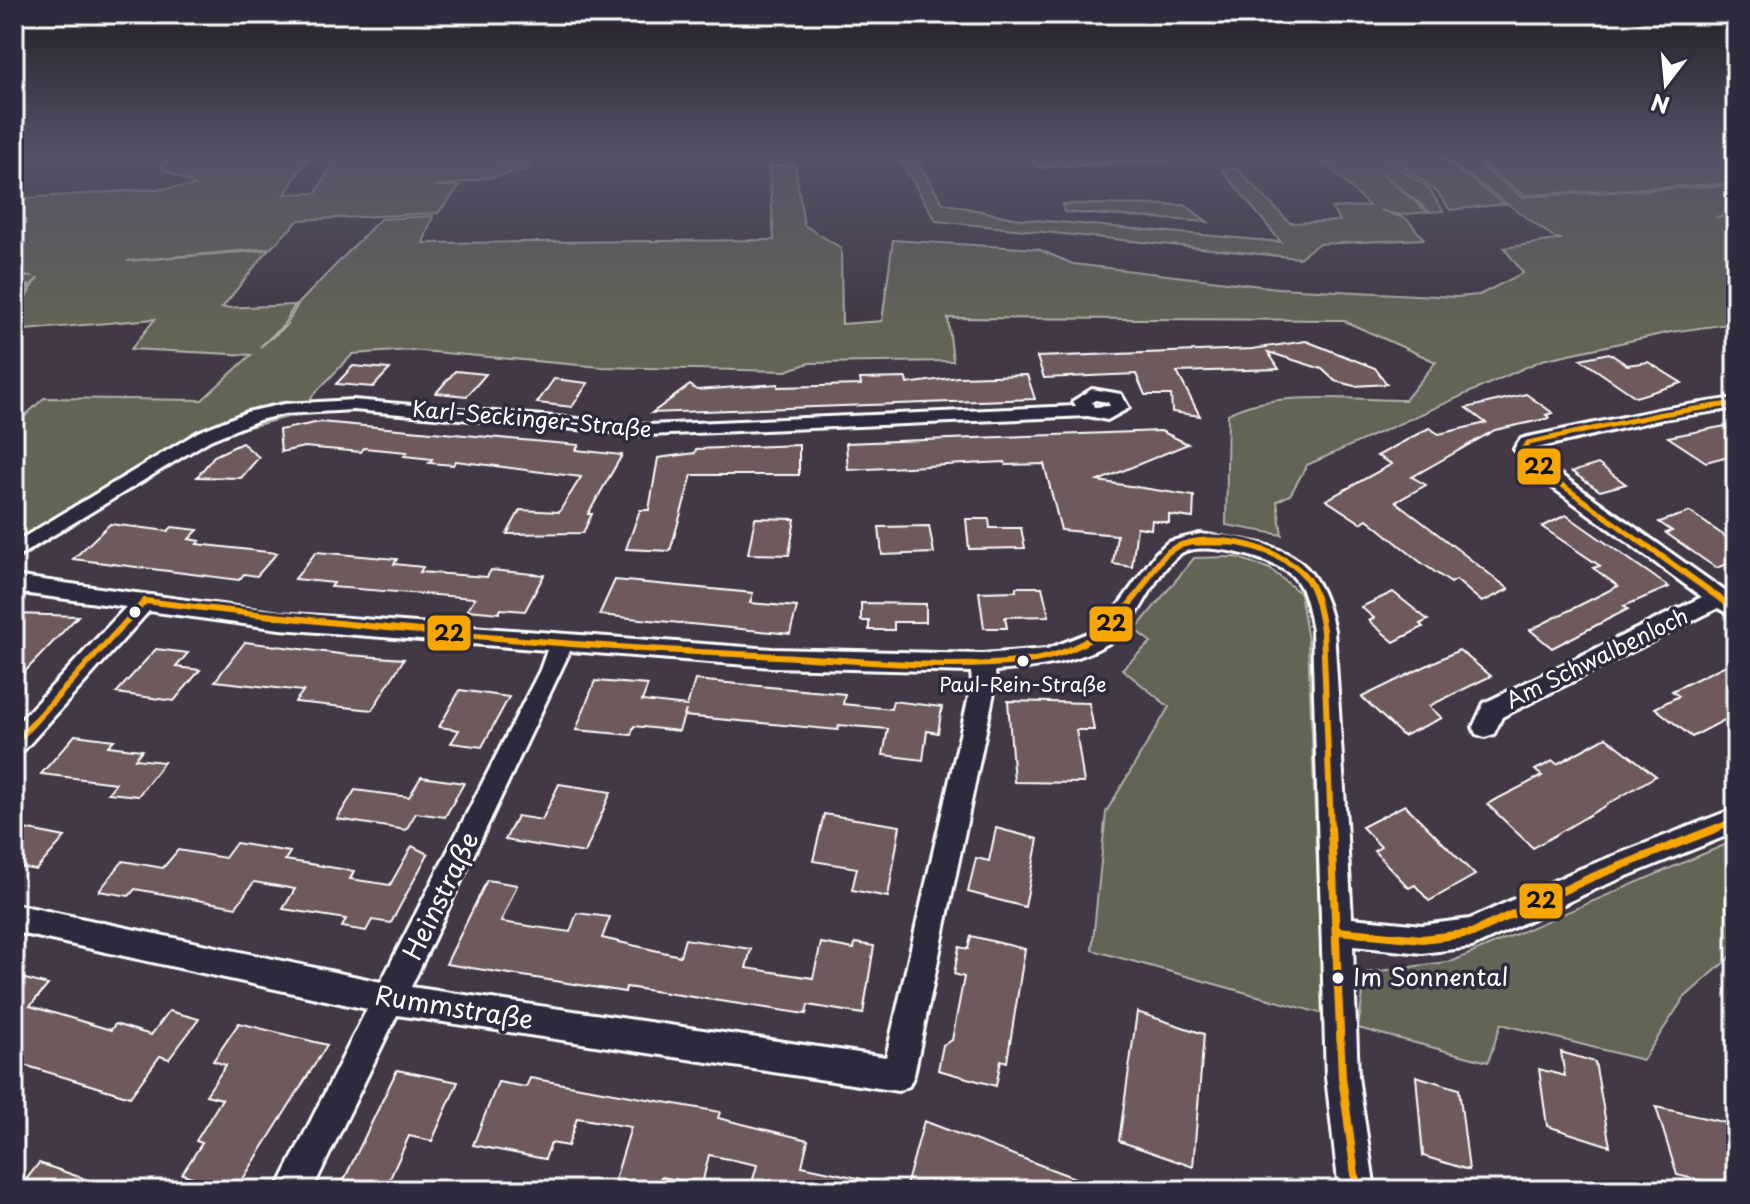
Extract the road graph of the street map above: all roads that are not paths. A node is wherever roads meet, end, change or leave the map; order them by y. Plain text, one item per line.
1 (1736, 403) edge
2 (1088, 411) dead end
3 (14, 552) edge
4 (20, 585) edge
5 (145, 601) junction
6 (1728, 604) edge
7 (561, 643) junction
8 (982, 663) junction
9 (1485, 727) dead end
10 (14, 744) edge
11 (1736, 820) edge
12 (14, 918) edge
13 (1338, 931) junction
14 (390, 999) junction
15 (294, 1190) edge
16 (1357, 1190) edge

1 - 6 street, Am Schwalbenloch
2 - 3 street, Karl-Seckinger-Straße
4 - 5 street
5 - 7 street
5 - 10 street
6 - 9 street, Am Schwalbenloch
7 - 8 street
7 - 14 street, Heinstraße
8 - 13 street
8 - 14 street, Rummstraße
11 - 13 street
12 - 14 street, Rummstraße
13 - 16 street
14 - 15 street, Heinstraße

